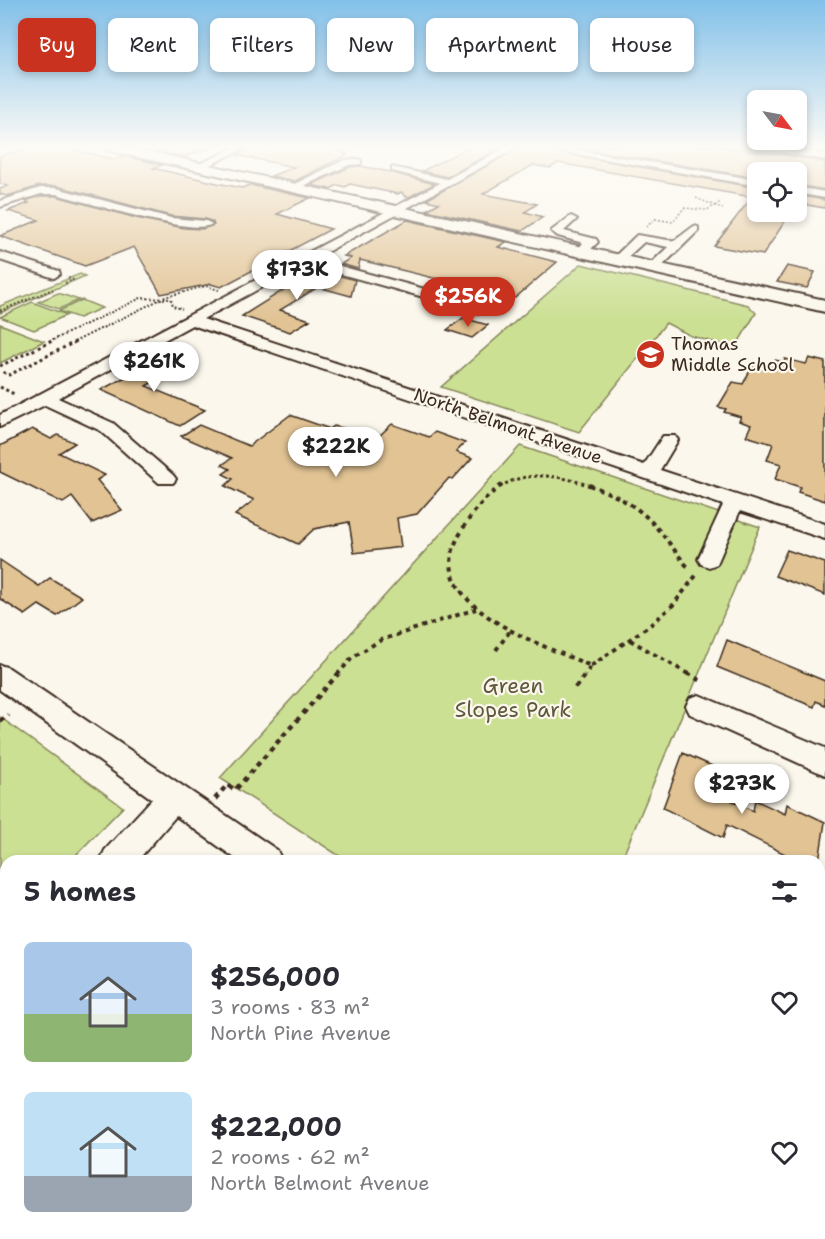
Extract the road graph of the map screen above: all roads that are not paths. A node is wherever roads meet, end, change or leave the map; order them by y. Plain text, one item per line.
1 (100, 204) edge
2 (362, 204) edge
3 (408, 204) edge
4 (394, 211) junction
5 (207, 224) dead end
6 (694, 229) dead end
7 (532, 242) junction
8 (678, 245) junction
9 (582, 252) junction
10 (622, 255) junction
11 (0, 256) edge
12 (304, 260) junction
13 (652, 268) junction
14 (54, 274) road end
15 (825, 306) edge
16 (486, 310) dead end
17 (190, 315) junction
18 (45, 398) junction
19 (0, 422) edge
20 (669, 441) dead end
21 (649, 473) junction
22 (166, 479) dead end
23 (734, 502) junction
24 (825, 532) edge
25 (704, 566) road end
26 (0, 676) edge
27 (700, 693) road end
28 (825, 762) edge
29 (174, 797) junction
30 (121, 855) edge
31 (258, 855) edge

1 - 5 street
2 - 4 main road
3 - 4 street
4 - 7 main road
4 - 12 street
6 - 8 street
7 - 9 main road
7 - 9 street
8 - 10 street
8 - 13 street
9 - 10 main road
10 - 13 main road
11 - 14 street
12 - 16 street
12 - 17 street
13 - 15 main road
17 - 18 street
17 - 21 street, North Belmont Avenue
18 - 19 street
18 - 22 street
20 - 21 street
21 - 23 street, North Belmont Avenue
23 - 24 street, North Belmont Avenue
23 - 25 street
26 - 29 street
27 - 28 street
29 - 30 street
29 - 31 street

